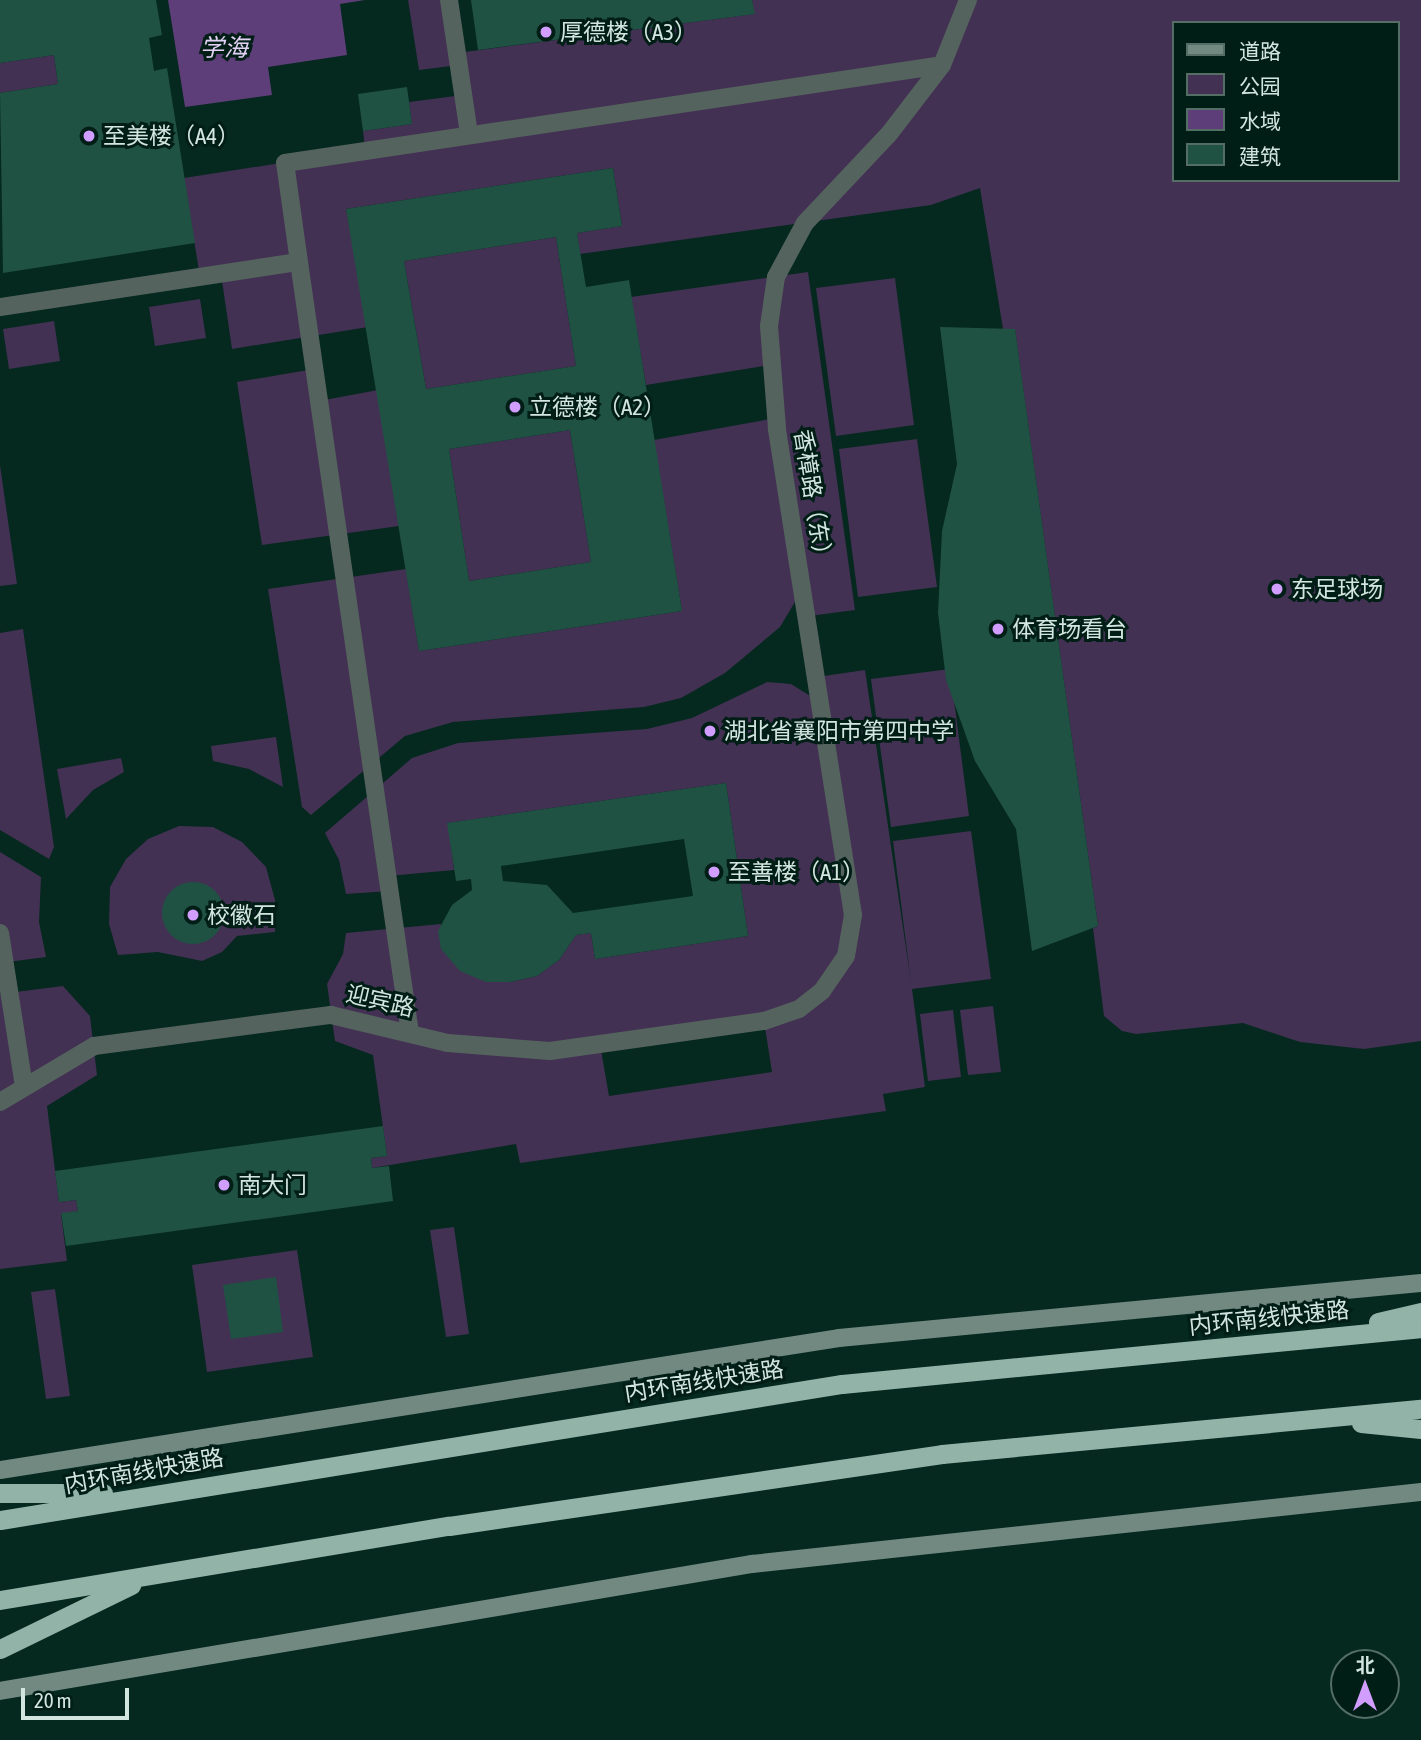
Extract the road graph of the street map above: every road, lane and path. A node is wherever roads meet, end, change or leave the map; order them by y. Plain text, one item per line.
1 (449, 0) edge
2 (968, 0) edge
3 (942, 65) junction
4 (469, 134) junction
5 (299, 262) junction
6 (0, 307) edge
7 (0, 933) edge
8 (764, 1021) joint
9 (410, 1033) junction
10 (24, 1087) junction
11 (0, 1102) edge
12 (1421, 1283) edge
13 (1421, 1312) edge
14 (1421, 1328) edge
15 (1303, 1339) junction
16 (1421, 1409) edge
17 (1315, 1419) junction
18 (1421, 1429) edge
19 (0, 1470) edge
20 (1421, 1492) edge
21 (0, 1493) edge
22 (157, 1493) junction
23 (0, 1520) edge
24 (153, 1574) junction
25 (0, 1600) edge
26 (0, 1649) edge
27 (0, 1691) edge

1 - 4 street
2 - 3 street, 香樟路（东）
3 - 4 street
3 - 8 street, 香樟路（东）
4 - 5 street
5 - 6 street
5 - 9 street
7 - 10 street
8 - 9 street, 迎宾路
9 - 10 street, 迎宾路
10 - 11 street, 迎宾路
12 - 19 main road
13 - 15 highway
14 - 15 highway, 内环南线快速路
15 - 22 highway, 内环南线快速路
16 - 17 highway
17 - 18 highway
17 - 24 highway
20 - 27 main road
21 - 22 highway
22 - 23 highway, 内环南线快速路
24 - 25 highway
24 - 26 highway

